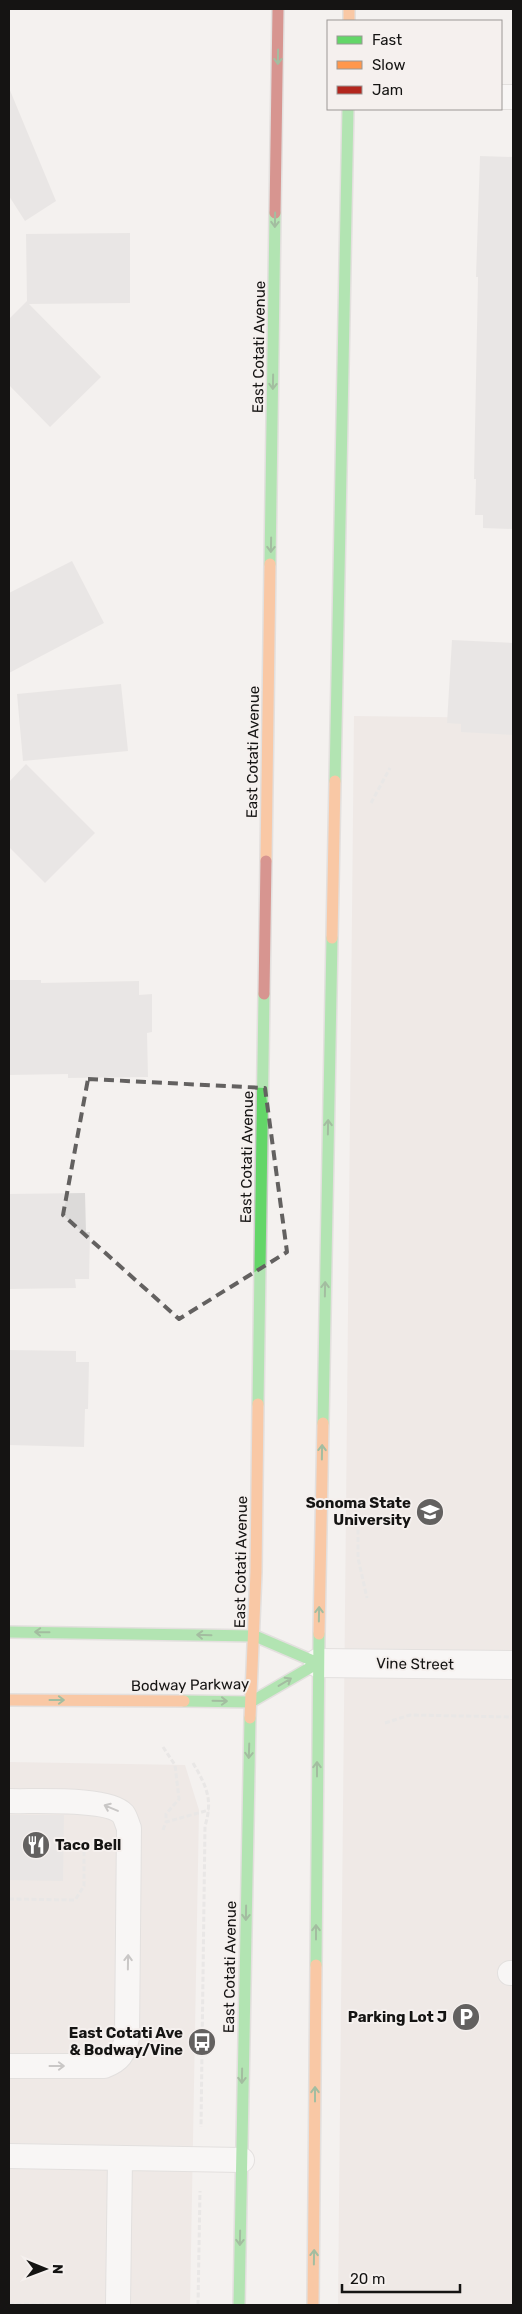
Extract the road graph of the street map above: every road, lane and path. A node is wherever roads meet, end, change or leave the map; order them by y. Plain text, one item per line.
1 (278, 9) edge
2 (348, 110) edge
3 (9, 1632) edge
4 (255, 1636) junction
5 (318, 1663) junction
6 (513, 1665) edge
7 (9, 1700) edge
8 (252, 1702) junction
9 (513, 1717) edge
10 (385, 1723) dead end
11 (164, 1748) dead end
12 (193, 1764) dead end
13 (9, 1801) edge
14 (166, 1822) dead end
15 (103, 1841) dead end
16 (9, 1899) edge
17 (9, 2066) edge
18 (9, 2156) edge
19 (120, 2158) junction
20 (200, 2159) junction
21 (242, 2160) junction
22 (9, 2304) edge
23 (69, 2305) edge
24 (118, 2305) edge
25 (198, 2305) edge
26 (239, 2305) edge
27 (313, 2305) edge

1 -> 4 main road, East Cotati Avenue
5 -> 2 main road
4 -> 3 main road
4 - 5 main road
4 - 8 main road, East Cotati Avenue
5 - 6 street, Vine Street
8 -> 5 main road, Bodway Parkway
27 -> 5 main road
7 -> 8 main road, Bodway Parkway
8 -> 21 main road, East Cotati Avenue
9 - 10 path
11 - 14 path
12 - 20 path
17 -> 13 lane
15 - 16 path
18 - 19 lane
19 - 20 lane
19 - 24 lane
20 - 21 lane
20 - 25 path
21 -> 26 main road, East Cotati Avenue
22 - 23 path

